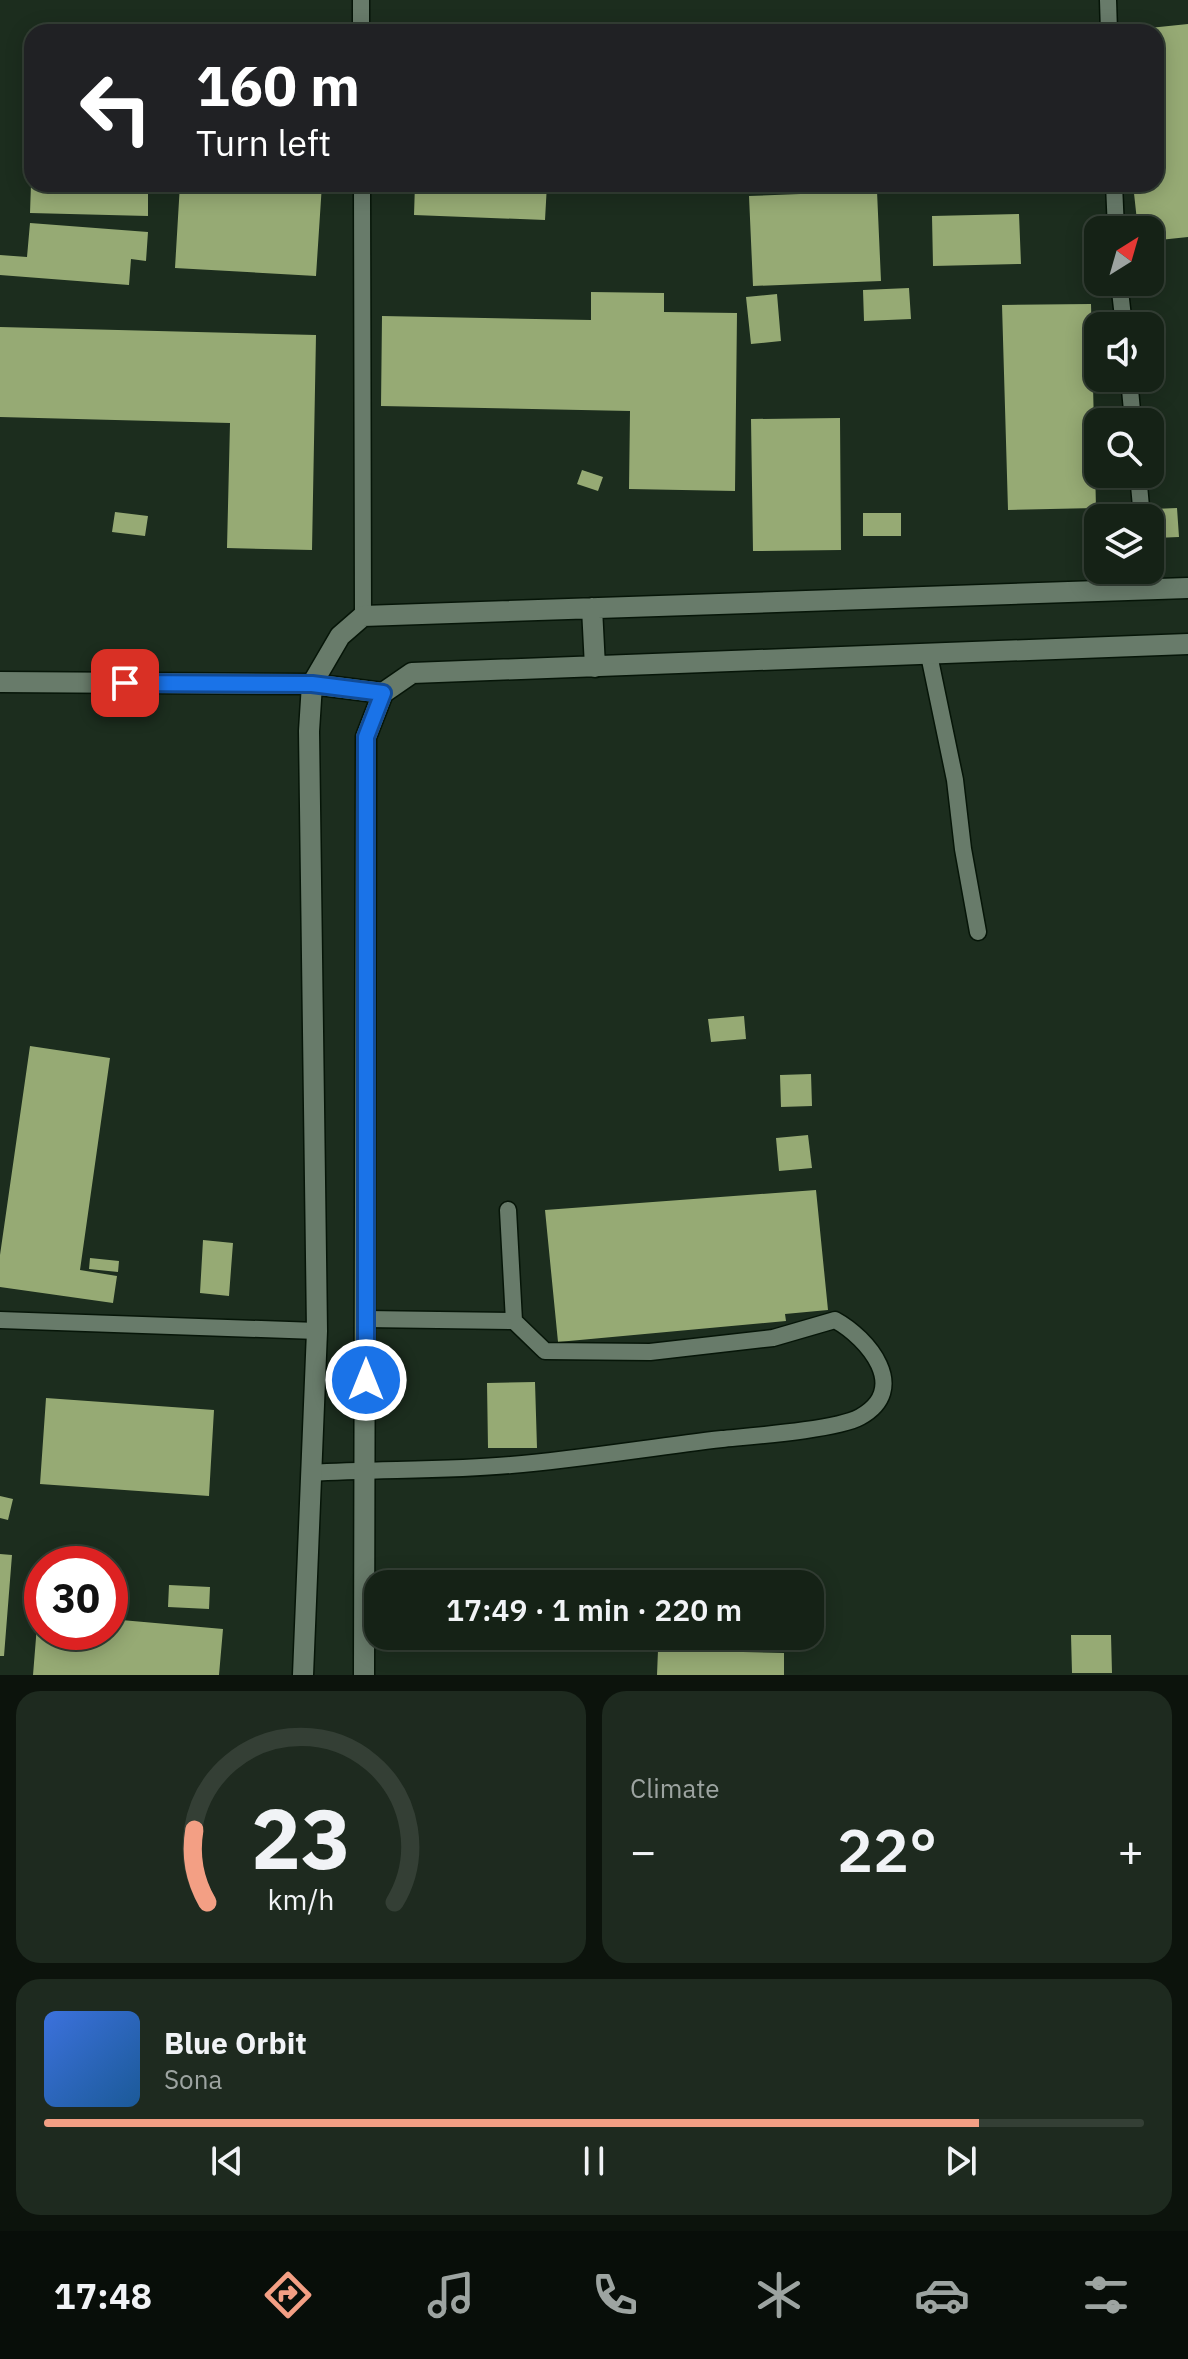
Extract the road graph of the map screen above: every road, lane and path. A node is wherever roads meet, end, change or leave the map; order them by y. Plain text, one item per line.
1 (361, 0) edge
2 (1108, 0) edge
3 (361, 24) edge
4 (1109, 24) edge
5 (362, 192) edge
6 (1114, 192) edge
7 (1115, 216) edge
8 (1084, 582) edge
9 (1164, 583) edge
10 (1188, 588) edge
11 (592, 608) junction
12 (363, 616) junction
13 (1188, 644) edge
14 (929, 655) junction
15 (595, 667) junction
16 (0, 682) edge
17 (312, 684) junction
18 (383, 693) junction
19 (978, 932) dead end
20 (508, 1210) dead end
21 (366, 1319) junction
22 (0, 1320) edge
23 (514, 1321) junction
24 (317, 1331) junction
25 (365, 1470) junction
26 (311, 1473) junction
27 (303, 1675) edge
28 (364, 1675) edge

1 - 3 lane
2 - 4 lane
5 - 12 lane
6 - 7 lane
8 - 11 street
9 - 10 street
11 - 12 street
11 - 15 street
12 - 17 street
13 - 14 street
14 - 15 street
14 - 19 lane
15 - 18 street
16 - 17 street
17 - 18 street
17 - 24 street
18 - 21 street
20 - 23 lane
21 - 23 lane
21 - 25 street
22 - 24 lane
23 - 25 lane
24 - 26 street
25 - 26 lane
25 - 28 street
26 - 27 street

